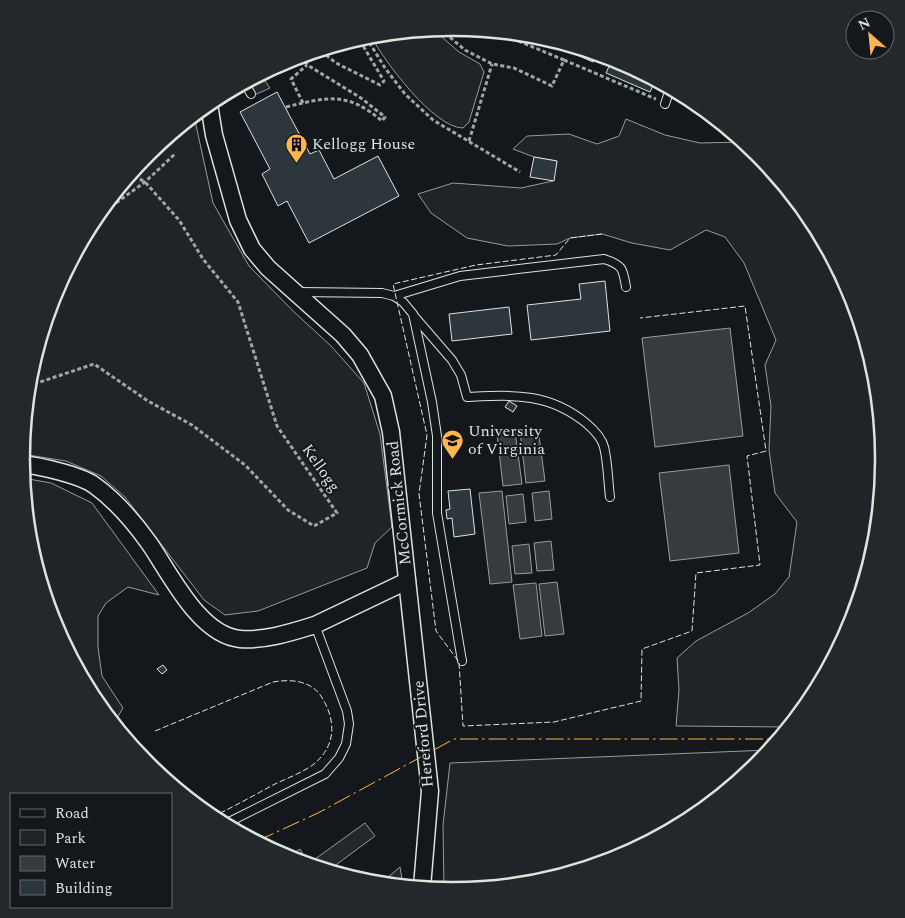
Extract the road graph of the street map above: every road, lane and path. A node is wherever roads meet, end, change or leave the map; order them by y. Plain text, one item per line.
1 (448, 36) edge
2 (523, 43) edge
3 (371, 45) edge
4 (363, 46) edge
5 (327, 56) edge
6 (564, 60) junction
7 (492, 64) junction
8 (307, 65) joint
9 (248, 89) edge
10 (251, 94) dead end
11 (668, 96) edge
12 (303, 103) junction
13 (665, 104) joint
14 (286, 107) dead end
15 (210, 113) edge
16 (469, 141) junction
17 (176, 153) dead end
18 (520, 172) dead end
19 (137, 178) edge
20 (145, 182) junction
21 (117, 202) edge
22 (626, 287) dead end
23 (294, 292) junction
24 (394, 296) junction
25 (413, 314) junction
26 (37, 383) edge
27 (30, 466) edge
28 (610, 497) dead end
29 (407, 581) junction
30 (314, 625) junction
31 (462, 661) dead end
32 (233, 820) edge
33 (423, 881) edge

1 - 7 path
2 - 6 path
3 - 16 path
4 - 5 path
6 - 7 path
6 - 13 path
7 - 16 path
8 - 12 path
8 - 12 path
9 - 10 lane
11 - 13 lane
12 - 14 path
15 - 23 street, McCormick Road
16 - 18 path
17 - 20 path
19 - 20 path, Kellogg
20 - 21 path
20 - 26 path, Kellogg
22 - 24 lane
23 - 24 lane
23 - 29 street, McCormick Road
24 - 25 lane
25 - 28 lane
25 - 31 lane
27 - 30 street, McCormick Road
29 - 30 street, McCormick Road
29 - 33 street, Hereford Drive
30 - 32 lane

